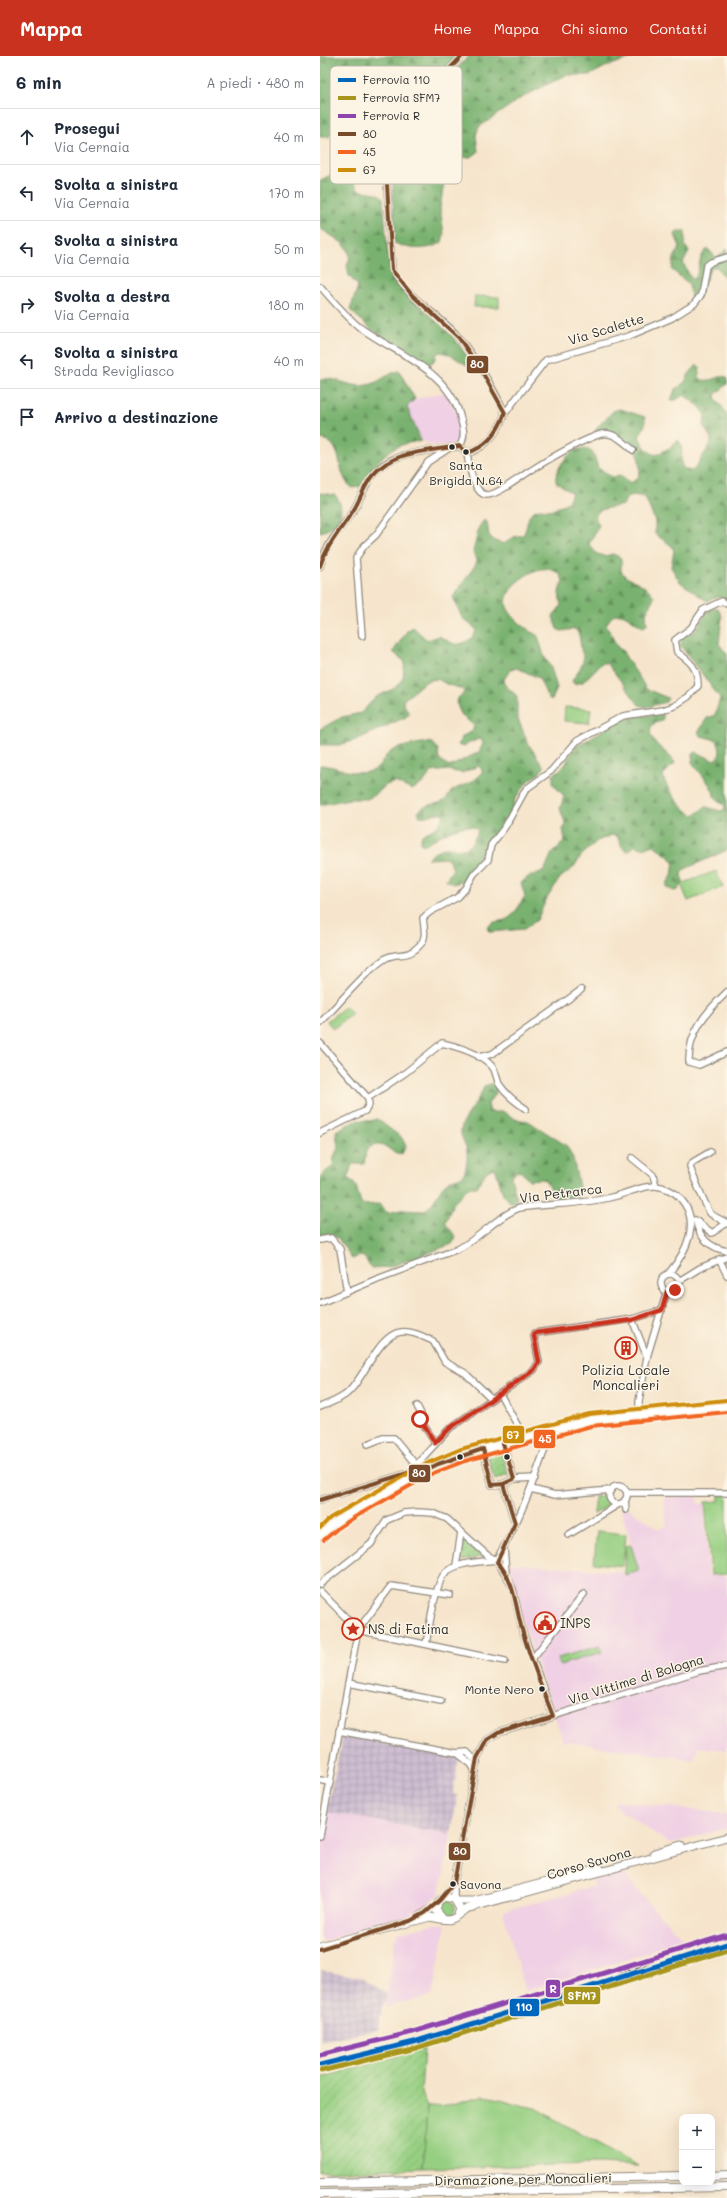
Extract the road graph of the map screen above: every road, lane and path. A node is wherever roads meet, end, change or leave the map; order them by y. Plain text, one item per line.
1 (462, 56) edge
2 (452, 66) edge
3 (387, 184) edge
4 (727, 257) edge
5 (320, 286) edge
6 (505, 413) junction
7 (460, 446) junction
8 (448, 449) junction
9 (633, 450) dead end
10 (467, 453) junction
11 (320, 566) edge
12 (727, 604) edge
13 (362, 636) dead end
14 (581, 990) dead end
15 (727, 992) edge
16 (320, 1024) edge
17 (320, 1043) edge
18 (727, 1052) edge
19 (479, 1057) junction
20 (368, 1098) junction
21 (526, 1109) dead end
22 (320, 1133) edge
23 (710, 1152) dead end
24 (632, 1158) dead end
25 (656, 1186) junction
26 (694, 1219) junction
27 (727, 1223) edge
28 (320, 1240) edge
29 (727, 1251) edge
30 (727, 1256) edge
31 (719, 1259) junction
32 (678, 1262) junction
33 (668, 1274) junction
34 (727, 1275) edge
35 (678, 1279) junction
36 (347, 1292) junction
37 (667, 1292) junction
38 (320, 1302) edge
39 (662, 1310) junction
40 (632, 1320) junction
41 (648, 1357) junction
42 (500, 1394) junction
43 (492, 1399) junction
44 (417, 1406) dead end
45 (727, 1406) edge
46 (320, 1407) edge
47 (638, 1414) junction
48 (552, 1429) junction
49 (524, 1437) junction
50 (435, 1443) junction
51 (503, 1443) junction
52 (368, 1444) dead end
53 (483, 1449) junction
54 (416, 1465) junction
55 (415, 1473) junction
56 (535, 1478) junction
57 (514, 1479) junction
58 (503, 1484) junction
59 (531, 1489) junction
60 (627, 1493) junction
61 (727, 1493) edge
62 (611, 1496) junction
63 (320, 1500) edge
64 (621, 1503) junction
65 (606, 1512) junction
66 (515, 1523) junction
67 (461, 1532) junction
68 (568, 1535) dead end
69 (320, 1536) edge
70 (500, 1560) junction
71 (456, 1566) junction
72 (320, 1584) edge
73 (320, 1591) edge
74 (436, 1594) junction
75 (584, 1594) dead end
76 (450, 1596) dead end
77 (358, 1630) junction
78 (426, 1644) junction
79 (532, 1659) junction
80 (505, 1661) dead end
81 (727, 1666) edge
82 (348, 1683) junction
83 (441, 1701) dead end
84 (553, 1716) junction
85 (339, 1731) junction
86 (457, 1753) junction
87 (477, 1762) junction
88 (475, 1771) junction
89 (320, 1780) edge
90 (330, 1782) junction
91 (727, 1832) edge
92 (320, 1836) edge
93 (727, 1837) edge
94 (454, 1883) junction
95 (444, 1897) junction
96 (456, 1900) junction
97 (437, 1905) junction
98 (458, 1915) junction
99 (443, 1919) junction
100 (411, 1921) junction
101 (320, 1947) edge
102 (679, 2176) edge
103 (715, 2176) edge
104 (727, 2176) edge
105 (320, 2183) edge
106 (727, 2187) edge
107 (320, 2194) edge

1 - 2 street
3 - 6 street
4 - 6 street, Via Scalette
5 - 7 street
6 - 10 street
7 - 8 street
7 - 10 street
8 - 11 street
8 - 13 street
9 - 10 street
12 - 16 street
14 - 19 street
15 - 18 street
17 - 20 street
19 - 20 street
19 - 21 street
20 - 22 street
23 - 27 street
24 - 25 street
25 - 26 street
25 - 36 street, Via Petrarca
26 - 27 street
26 - 29 street
26 - 32 street
28 - 36 street
30 - 31 street
31 - 34 street
31 - 35 street
32 - 33 street
32 - 35 street
33 - 35 street
33 - 37 street
35 - 37 street
36 - 38 street, Via Petrarca
37 - 39 street
39 - 40 street
39 - 41 street
40 - 41 street
40 - 42 street
41 - 47 street
42 - 43 street
42 - 49 street
43 - 46 street
43 - 50 street
44 - 50 street
45 - 47 main road
47 - 48 main road
48 - 49 main road
48 - 56 street
49 - 51 main road
50 - 54 street
51 - 53 main road
51 - 57 street
52 - 54 street
53 - 55 main road
53 - 58 street
54 - 55 street
55 - 63 street
55 - 69 main road
56 - 57 street
56 - 59 street
57 - 58 street
58 - 66 street
59 - 62 street
59 - 66 street
60 - 61 street
60 - 62 street
60 - 64 street
62 - 64 street
62 - 65 street
64 - 65 street
65 - 68 street
66 - 70 street
67 - 70 street
67 - 71 street
67 - 72 street
70 - 71 street
70 - 79 street
71 - 74 street
73 - 77 street
74 - 76 street
74 - 77 street
74 - 78 street
75 - 79 street
77 - 78 street
77 - 82 street
78 - 80 street
79 - 84 street
81 - 84 street, Via Vittime di Bologna
82 - 83 street
82 - 85 street
84 - 87 street, Via Vittime di Bologna
85 - 86 street
85 - 90 street
86 - 87 street
86 - 88 street
87 - 88 street, Via Vittime di Bologna
88 - 94 street, Via Vittime di Bologna
89 - 90 street
90 - 92 street
91 - 96 main road, Corso Savona
93 - 98 main road, Corso Savona
94 - 95 street
94 - 96 street
95 - 96 main road
95 - 97 main road
96 - 98 main road
97 - 99 main road
97 - 100 main road
98 - 99 main road
99 - 100 main road
100 - 101 main road
102 - 105 highway, Diramazione per Moncalieri
103 - 104 highway
106 - 107 highway, Diramazione per Moncalieri

